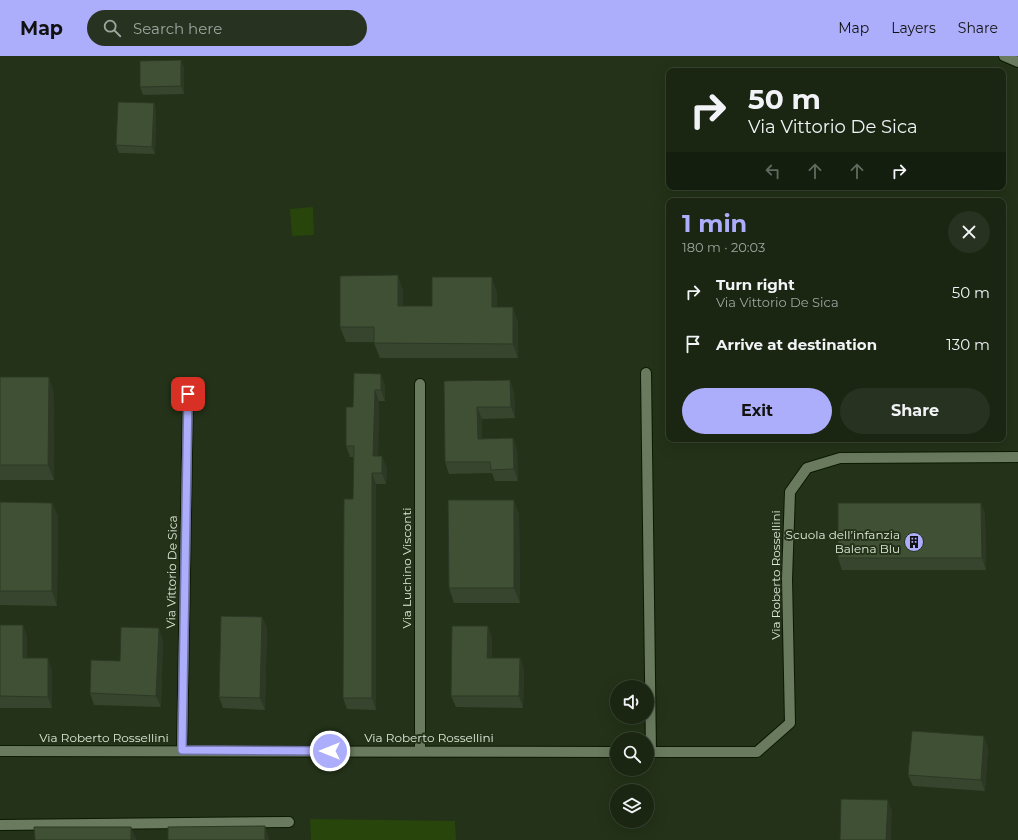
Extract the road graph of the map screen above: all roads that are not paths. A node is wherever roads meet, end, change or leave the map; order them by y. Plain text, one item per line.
1 (1004, 56) edge
2 (1018, 62) edge
3 (646, 373) dead end
4 (420, 384) dead end
5 (188, 394) dead end
6 (1018, 457) edge
7 (649, 732) edge
8 (182, 750) junction
9 (0, 751) edge
10 (420, 751) junction
11 (610, 752) edge
12 (654, 752) edge
13 (289, 822) dead end
14 (0, 825) edge

1 - 2 street
3 - 7 street
4 - 10 street, Via Luchino Visconti
5 - 8 street, Via Vittorio De Sica
6 - 12 street, Via Roberto Rossellini
8 - 9 street, Via Roberto Rossellini
8 - 10 street, Via Roberto Rossellini
10 - 11 street, Via Roberto Rossellini
13 - 14 street

